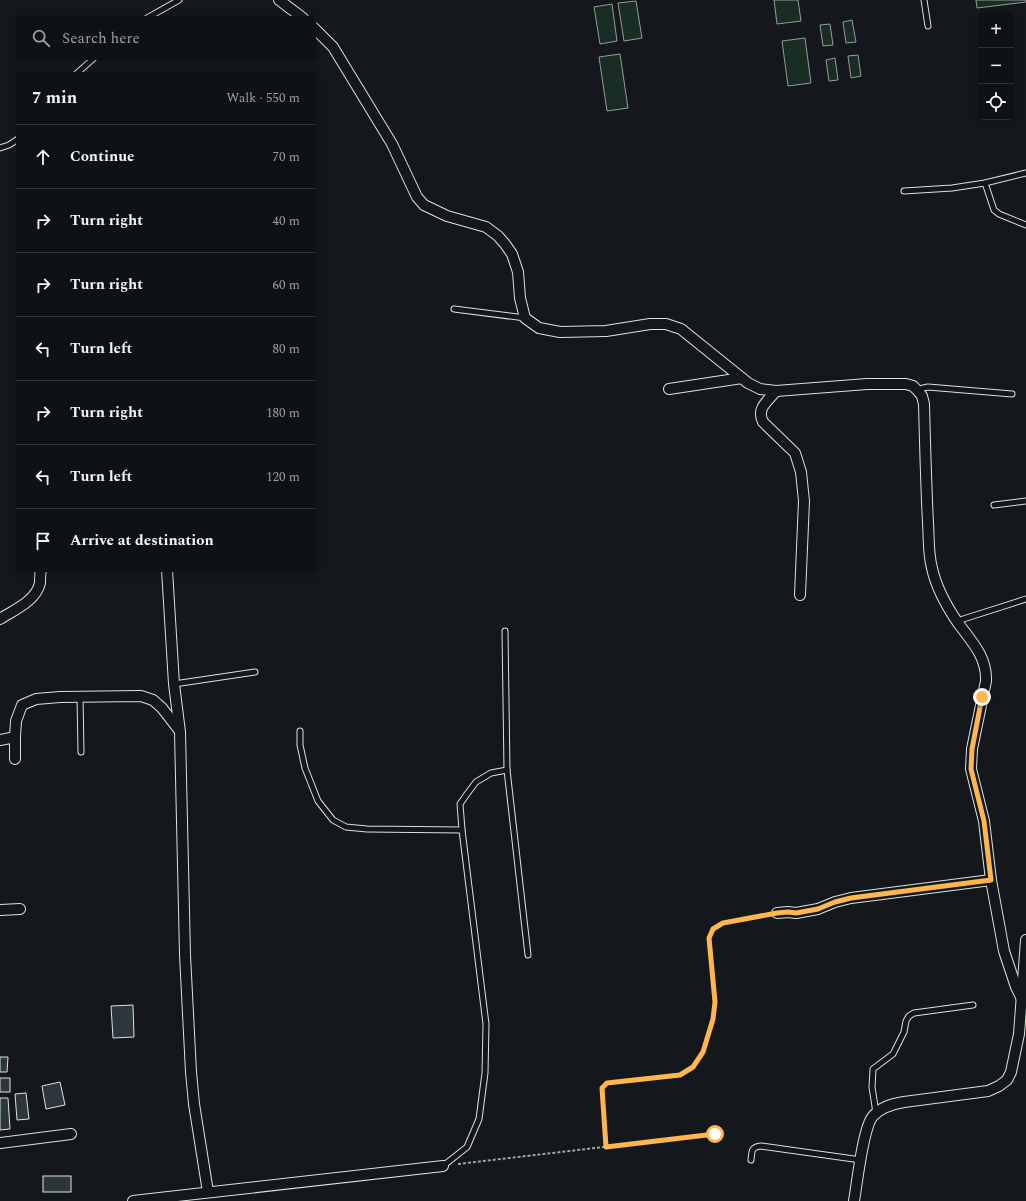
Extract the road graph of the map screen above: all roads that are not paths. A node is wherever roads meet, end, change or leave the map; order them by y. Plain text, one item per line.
1 (179, 0) edge
2 (279, 0) edge
3 (924, 0) edge
4 (151, 16) edge
5 (300, 16) edge
6 (928, 26) dead end
7 (316, 30) edge
8 (92, 60) edge
9 (78, 72) edge
10 (16, 140) edge
11 (0, 148) edge
12 (1026, 173) edge
13 (986, 183) junction
14 (904, 191) dead end
15 (1026, 226) edge
16 (454, 309) dead end
17 (525, 318) junction
18 (742, 378) junction
19 (669, 389) dead end
20 (776, 391) junction
21 (918, 391) junction
22 (1012, 394) dead end
23 (1026, 501) edge
24 (994, 505) dead end
25 (40, 572) edge
26 (167, 572) edge
27 (800, 595) dead end
28 (1026, 599) edge
29 (0, 619) edge
30 (957, 621) junction
31 (505, 631) dead end
32 (255, 672) dead end
33 (174, 684) junction
34 (80, 697) junction
35 (300, 731) dead end
36 (180, 732) junction
37 (15, 737) junction
38 (0, 740) edge
39 (81, 752) dead end
40 (15, 759) dead end
41 (507, 770) junction
42 (462, 830) junction
43 (991, 880) junction
44 (20, 909) dead end
45 (0, 910) edge
46 (777, 913) road end
47 (1026, 940) edge
48 (528, 955) dead end
49 (1022, 1001) junction
50 (974, 1005) dead end
51 (876, 1113) junction
52 (71, 1134) dead end
53 (0, 1143) edge
54 (750, 1160) dead end
55 (861, 1160) junction
56 (443, 1166) joint
57 (208, 1192) junction
58 (173, 1199) edge
59 (133, 1201) edge
60 (854, 1201) edge

1 - 4 lane
2 - 5 street
3 - 6 lane
7 - 17 street
8 - 9 lane
10 - 11 lane
12 - 13 lane
13 - 14 lane
13 - 15 lane
16 - 17 lane
17 - 18 street
18 - 19 street
18 - 20 street
20 - 21 street
20 - 27 street
21 - 22 lane
21 - 30 street
23 - 24 lane
25 - 29 street
26 - 33 street
28 - 30 lane
30 - 43 street
31 - 41 lane
32 - 33 lane
33 - 36 street
34 - 36 street
34 - 37 street
34 - 39 lane
35 - 42 lane
36 - 57 street
37 - 38 street
37 - 40 street
41 - 42 lane
41 - 48 lane
42 - 56 lane
43 - 46 street
43 - 49 street
44 - 45 street
47 - 49 street
49 - 51 street
50 - 51 lane
51 - 55 street
52 - 53 street
54 - 55 lane
55 - 60 street
56 - 57 street
57 - 58 street
58 - 59 street

